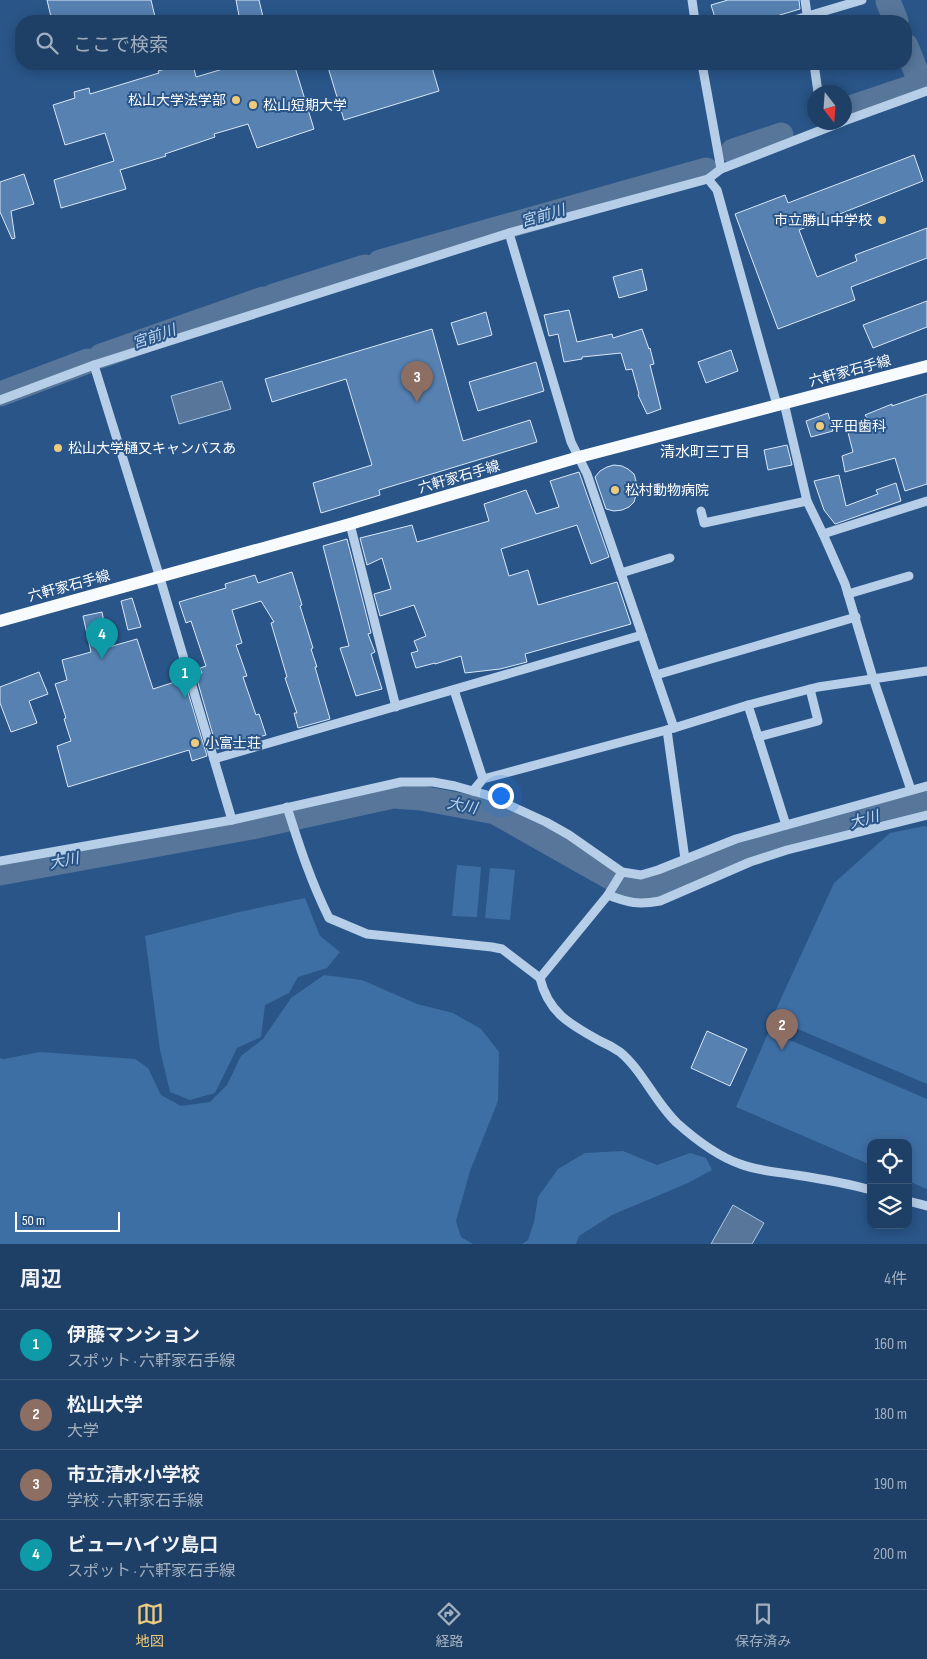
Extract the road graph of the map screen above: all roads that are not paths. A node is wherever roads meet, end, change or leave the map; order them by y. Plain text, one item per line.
1 (692, 0) edge
2 (805, 0) edge
3 (862, 0) edge
4 (694, 15) edge
5 (807, 15) edge
6 (819, 15) edge
7 (703, 70) edge
8 (815, 70) edge
9 (817, 85) edge
10 (927, 90) edge
11 (852, 119) edge
12 (813, 130) edge
13 (721, 169) junction
14 (708, 179) junction
15 (509, 233) junction
16 (94, 365) junction
17 (927, 366) edge
18 (0, 400) edge
19 (781, 404) junction
20 (579, 457) junction
21 (927, 500) edge
22 (807, 501) junction
23 (701, 511) dead end
24 (350, 524) junction
25 (824, 534) junction
26 (670, 558) dead end
27 (621, 574) junction
28 (909, 576) dead end
29 (160, 578) junction
30 (848, 594) junction
31 (856, 617) junction
32 (0, 621) edge
33 (642, 635) junction
34 (927, 671) edge
35 (656, 675) junction
36 (873, 678) junction
37 (810, 689) junction
38 (454, 690) junction
39 (748, 705) junction
40 (396, 707) junction
41 (671, 729) junction
42 (758, 737) junction
43 (214, 759) junction
44 (483, 779) junction
45 (927, 786) edge
46 (911, 790) junction
47 (473, 791) junction
48 (288, 808) junction
49 (927, 815) edge
50 (232, 820) junction
51 (786, 826) junction
52 (685, 860) junction
53 (0, 861) edge
54 (620, 874) junction
55 (609, 893) junction
56 (540, 978) junction
57 (867, 1189) edge
58 (912, 1202) edge
59 (927, 1206) edge

1 - 4 street
2 - 5 street
3 - 6 street
7 - 13 street
8 - 9 street
10 - 11 street
12 - 13 street
13 - 14 street
14 - 15 street
14 - 19 street
15 - 16 street
15 - 20 street
16 - 18 street
16 - 29 street
17 - 19 main road, 六軒家石手線
19 - 20 main road, 六軒家石手線
19 - 22 street
20 - 24 main road, 六軒家石手線
20 - 27 street
21 - 25 street
22 - 23 street
22 - 25 street
24 - 29 main road, 六軒家石手線
24 - 40 street
25 - 30 street
26 - 27 street
27 - 33 street
28 - 30 street
29 - 32 main road, 六軒家石手線
29 - 43 street
30 - 31 street
31 - 35 street
31 - 36 street
33 - 35 street
33 - 38 street
34 - 36 street
35 - 41 street
36 - 37 street
36 - 46 street
37 - 39 street
37 - 42 street
38 - 40 street
38 - 44 street
39 - 41 street
39 - 42 street
40 - 43 street
41 - 44 street
41 - 52 street
42 - 51 street
43 - 50 street
44 - 47 street
45 - 46 street
46 - 51 street
47 - 48 street
47 - 54 street
48 - 50 street
48 - 56 street
49 - 55 street
50 - 53 street
51 - 52 street
52 - 54 street
54 - 55 street
55 - 56 street
56 - 57 street
58 - 59 street

